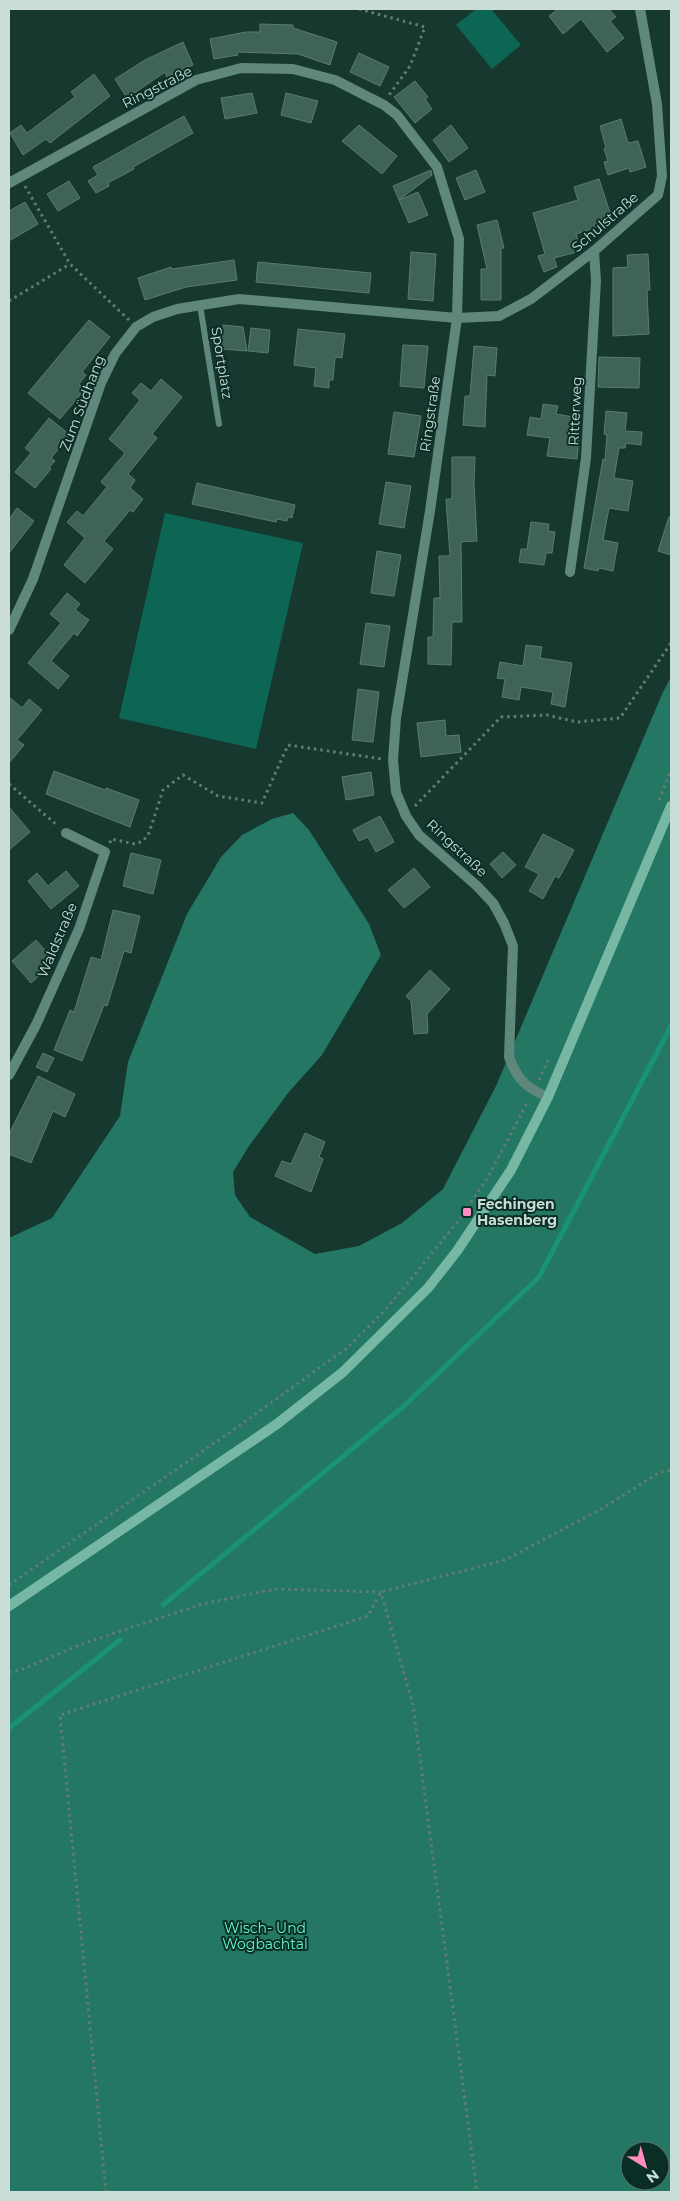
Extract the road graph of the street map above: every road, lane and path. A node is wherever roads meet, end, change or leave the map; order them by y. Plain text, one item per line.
1 (359, 9) edge
2 (640, 9) edge
3 (384, 105) junction
4 (9, 183) edge
5 (32, 199) dead end
6 (594, 251) junction
7 (70, 264) junction
8 (9, 301) edge
9 (200, 305) junction
10 (116, 307) dead end
11 (457, 318) junction
12 (219, 424) dead end
13 (570, 572) dead end
14 (9, 630) edge
15 (671, 643) edge
16 (393, 760) junction
17 (671, 770) edge
18 (9, 784) edge
19 (658, 801) dead end
20 (671, 806) edge
21 (406, 816) junction
22 (66, 833) joint
23 (106, 852) junction
24 (551, 1054) dead end
25 (9, 1075) edge
26 (534, 1091) junction
27 (548, 1097) junction
28 (671, 1470) edge
29 (9, 1585) edge
30 (381, 1592) junction
31 (9, 1606) edge
32 (9, 1672) edge
33 (106, 2192) edge
34 (477, 2192) edge

1 - 3 path
2 - 6 street, Schulstraße
3 - 4 street, Ringstraße
3 - 11 street, Ringstraße
5 - 7 path
6 - 11 street, Schulstraße
6 - 13 street, Ritterweg
7 - 8 path
7 - 10 path
9 - 11 street, Zum Südhang
9 - 12 lane, Sportplatz
9 - 14 street, Zum Südhang
11 - 16 street, Ringstraße
15 - 21 path
16 - 21 street, Ringstraße
16 - 23 path
17 - 19 path
18 - 22 path
20 - 27 main road
21 - 26 street, Ringstraße
22 - 23 street
23 - 25 street, Waldstraße
24 - 26 path
26 - 27 street, Ringstraße
26 - 29 path
27 - 31 main road
28 - 30 path
30 - 32 path
30 - 33 path
30 - 34 path

